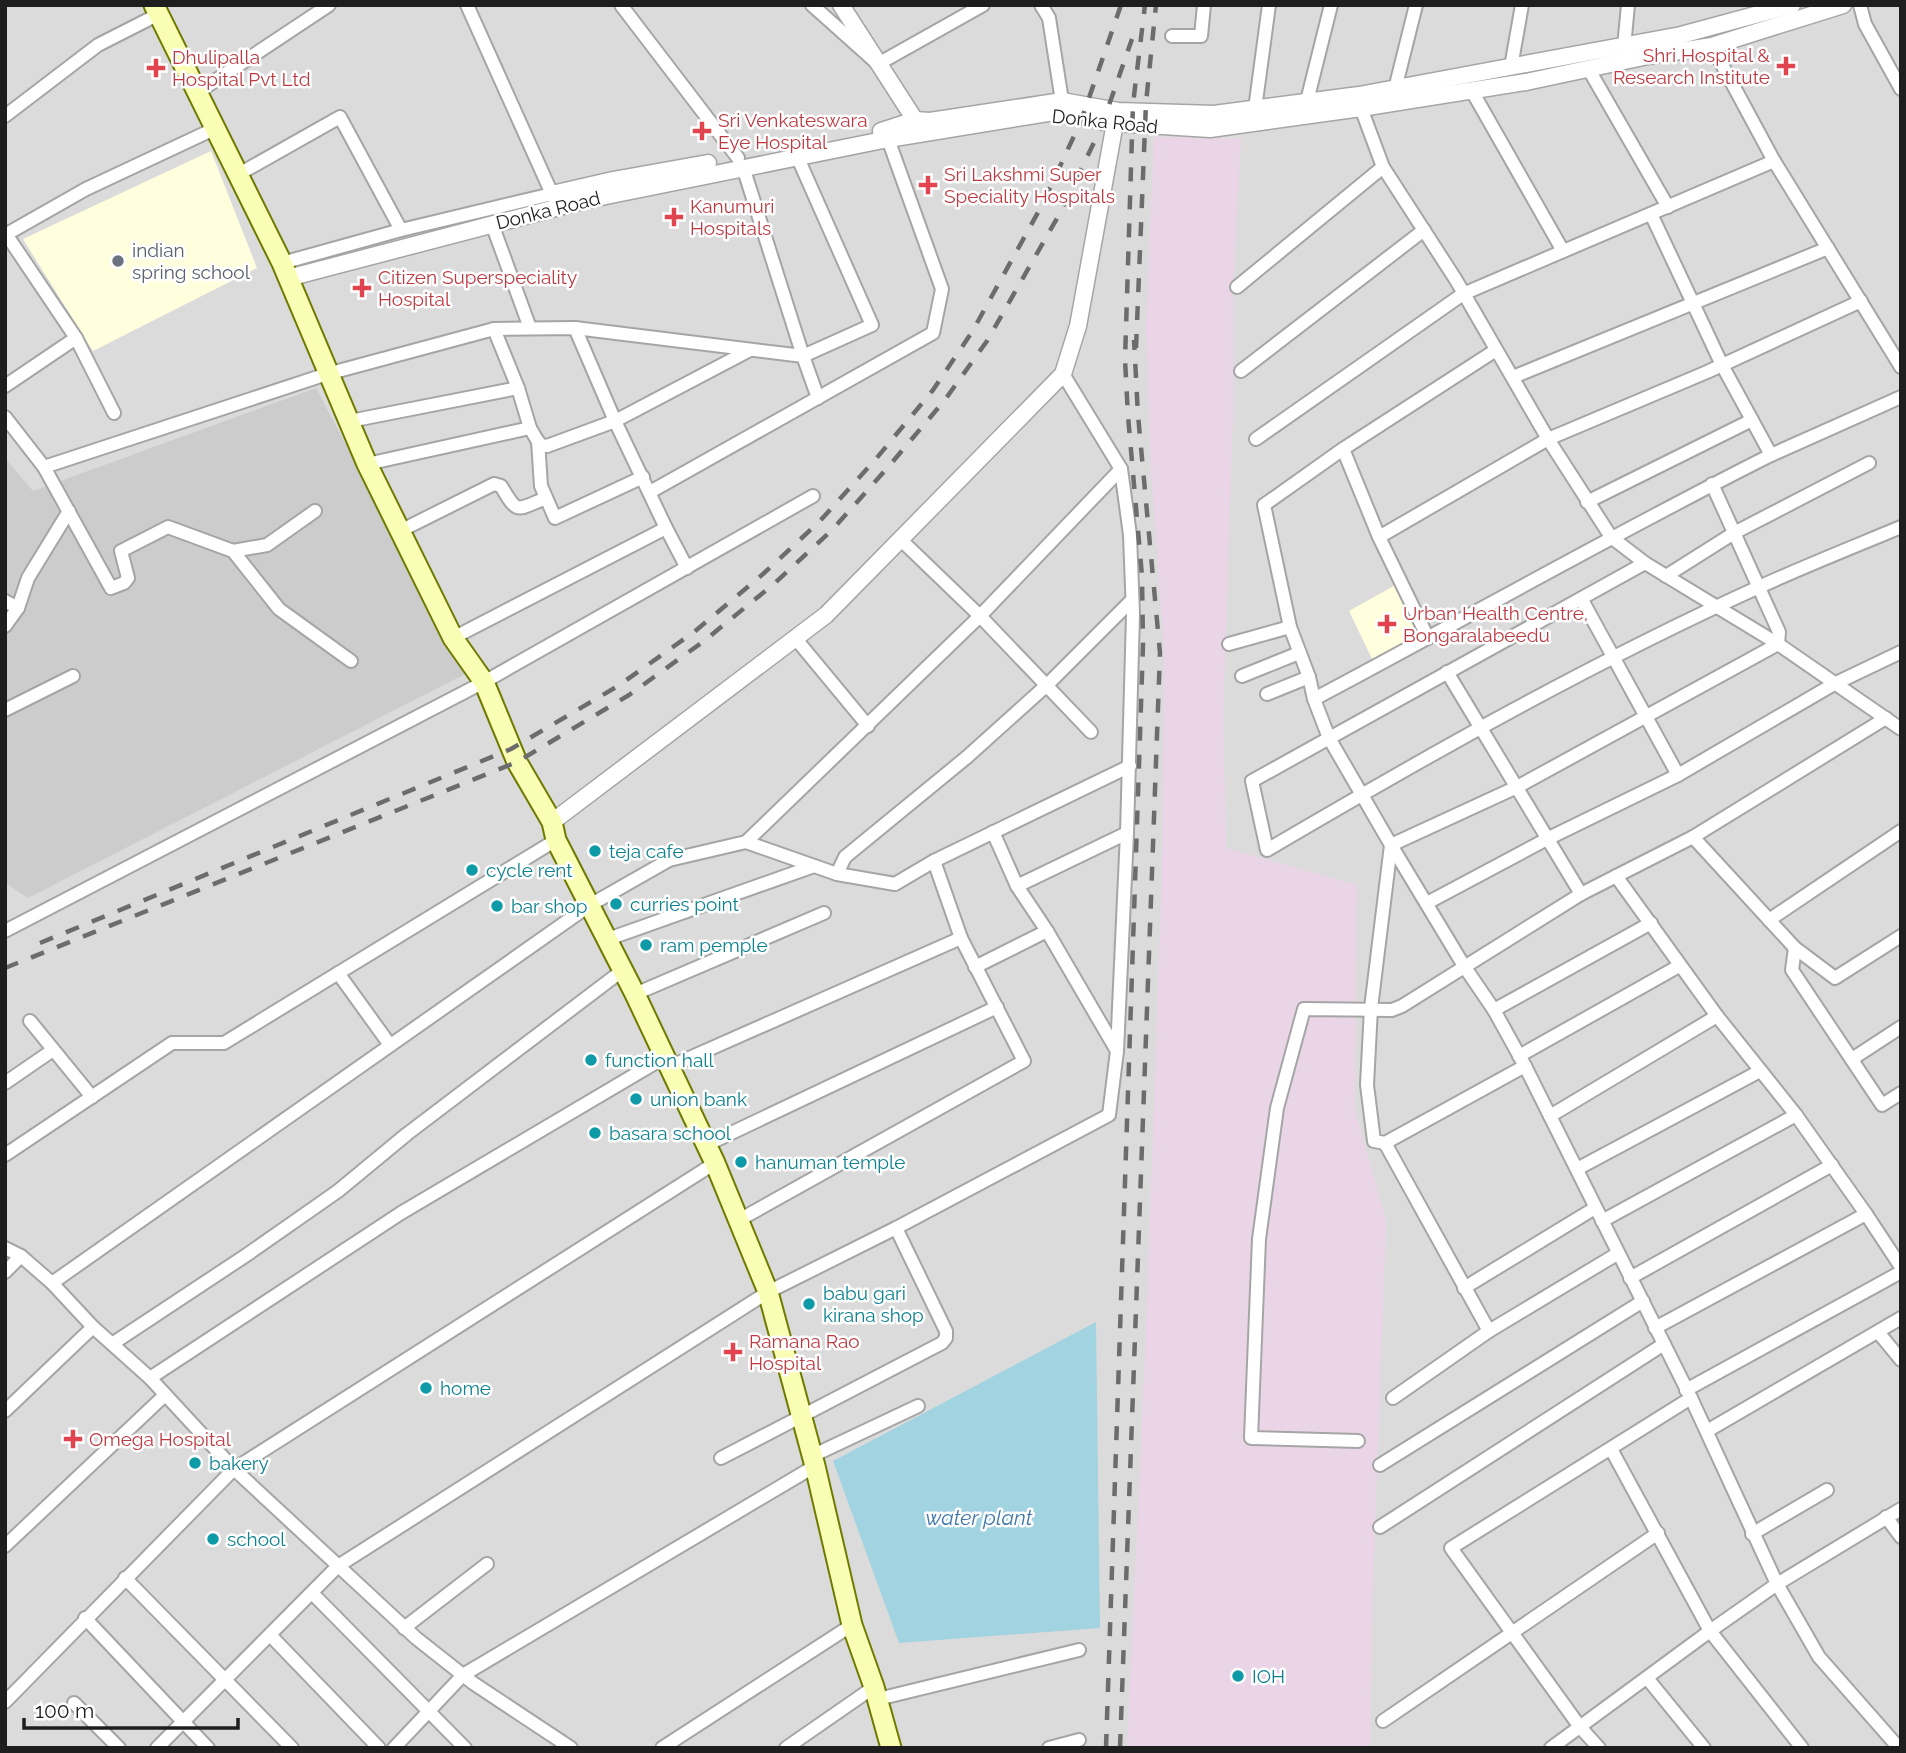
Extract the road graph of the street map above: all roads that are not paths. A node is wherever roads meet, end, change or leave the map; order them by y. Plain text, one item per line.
1 (329, 5) edge
2 (467, 5) edge
3 (621, 5) edge
4 (811, 5) edge
5 (841, 5) edge
6 (1041, 5) edge
7 (1204, 5) edge
8 (1269, 5) edge
9 (1331, 5) edge
10 (1416, 5) edge
11 (1522, 5) edge
12 (1628, 5) edge
13 (1792, 5) edge
14 (1843, 5) edge
15 (1860, 5) edge
16 (974, 7) edge
17 (156, 10) edge
18 (1736, 13) edge
19 (1751, 19) edge
20 (1172, 36) dead end
21 (1735, 40) junction
22 (1712, 46) junction
23 (1624, 47) junction
24 (878, 64) junction
25 (1511, 68) junction
26 (1588, 68) junction
27 (1395, 89) junction
28 (1901, 89) edge
29 (1472, 91) junction
30 (198, 92) junction
31 (1062, 101) junction
32 (1307, 101) junction
33 (1361, 108) junction
34 (1255, 109) junction
35 (5, 116) edge
36 (915, 120) junction
37 (1115, 123) junction
38 (216, 128) junction
39 (888, 139) junction
40 (797, 156) junction
41 (740, 162) junction
42 (1774, 162) junction
43 (1383, 167) junction
44 (239, 174) junction
45 (552, 194) junction
46 (1668, 206) junction
47 (1651, 214) junction
48 (492, 224) junction
49 (401, 230) junction
50 (1424, 230) junction
51 (6, 235) edge
52 (1828, 248) junction
53 (1563, 251) junction
54 (285, 270) junction
55 (1237, 287) dead end
56 (1464, 293) junction
57 (1861, 301) junction
58 (1692, 303) junction
59 (530, 328) junction
60 (575, 328) junction
61 (494, 329) junction
62 (76, 338) junction
63 (750, 350) junction
64 (1496, 350) junction
65 (803, 356) junction
66 (1722, 365) junction
67 (1901, 367) edge
68 (1241, 372) dead end
69 (327, 374) junction
70 (1063, 374) junction
71 (1513, 377) junction
72 (5, 386) edge
73 (517, 388) junction
74 (1901, 397) edge
75 (818, 398) junction
76 (114, 413) dead end
77 (5, 417) edge
78 (1752, 420) junction
79 (350, 421) junction
80 (615, 421) junction
81 (530, 428) junction
82 (1256, 439) dead end
83 (1548, 439) junction
84 (538, 441) junction
85 (1342, 449) junction
86 (1771, 455) junction
87 (1869, 463) dead end
88 (367, 464) junction
89 (44, 467) junction
90 (1121, 469) junction
91 (643, 478) junction
92 (1712, 484) junction
93 (650, 492) junction
94 (813, 496) dead end
95 (546, 498) junction
96 (1587, 502) junction
97 (69, 511) junction
98 (315, 511) dead end
99 (1901, 527) edge
100 (666, 528) junction
101 (400, 531) junction
102 (1734, 533) junction
103 (1378, 537) junction
104 (1611, 537) junction
105 (900, 539) junction
106 (233, 551) junction
107 (1645, 563) junction
108 (687, 568) junction
109 (1666, 576) junction
110 (1759, 587) junction
111 (1132, 600) junction
112 (1582, 600) junction
113 (5, 601) edge
114 (1718, 607) junction
115 (18, 608) junction
116 (980, 616) junction
117 (5, 626) edge
118 (1290, 627) junction
119 (453, 638) junction
120 (1429, 638) junction
121 (796, 639) junction
122 (1229, 644) dead end
123 (1778, 644) junction
124 (1901, 652) edge
125 (1300, 653) junction
126 (1613, 658) junction
127 (351, 661) dead end
128 (1447, 673) junction
129 (74, 676) dead end
130 (1242, 676) dead end
131 (1309, 677) junction
132 (484, 682) junction
133 (1834, 684) junction
134 (1047, 685) junction
135 (1267, 694) dead end
136 (1314, 699) junction
137 (5, 710) edge
138 (1646, 718) junction
139 (1886, 718) junction
140 (868, 726) junction
141 (1481, 727) junction
142 (1901, 729) edge
143 (1091, 732) dead end
144 (1329, 738) junction
145 (1130, 766) junction
146 (1678, 775) junction
147 (1517, 787) junction
148 (1361, 795) junction
149 (554, 831) junction
150 (1901, 831) edge
151 (993, 832) junction
152 (1128, 833) junction
153 (1693, 837) junction
154 (1548, 839) junction
155 (746, 842) junction
156 (1391, 845) junction
157 (934, 862) junction
158 (814, 866) junction
159 (837, 874) junction
160 (1616, 876) junction
161 (1017, 886) junction
162 (1581, 894) junction
163 (1427, 903) junction
164 (590, 905) junction
165 (824, 913) dead end
166 (1769, 920) junction
167 (1651, 923) junction
168 (5, 931) edge
169 (1047, 931) junction
170 (1901, 936) edge
171 (961, 938) junction
172 (608, 939) junction
173 (1795, 948) junction
174 (1679, 965) junction
175 (1464, 966) junction
176 (975, 967) junction
177 (623, 970) junction
178 (338, 974) junction
179 (635, 994) junction
180 (997, 1007) junction
181 (1371, 1008) junction
182 (1494, 1010) junction
183 (1717, 1016) junction
184 (30, 1021) dead end
185 (1901, 1027) edge
186 (390, 1045) junction
187 (53, 1051) junction
188 (1117, 1051) junction
189 (1852, 1059) junction
190 (1522, 1061) junction
191 (667, 1062) junction
192 (1760, 1071) junction
193 (5, 1083) edge
194 (1901, 1093) edge
195 (92, 1097) junction
196 (1796, 1115) junction
197 (1550, 1116) junction
198 (1385, 1143) junction
199 (706, 1145) junction
200 (5, 1155) edge
201 (715, 1163) junction
202 (1832, 1165) junction
203 (1577, 1169) junction
204 (1595, 1208) junction
205 (1866, 1214) junction
206 (739, 1220) junction
207 (1602, 1221) junction
208 (896, 1228) junction
209 (5, 1248) edge
210 (1617, 1254) junction
211 (21, 1256) junction
212 (1901, 1270) edge
213 (5, 1272) edge
214 (1630, 1278) junction
215 (52, 1283) junction
216 (1464, 1288) junction
217 (768, 1293) junction
218 (1643, 1301) junction
219 (1901, 1318) edge
220 (93, 1327) junction
221 (1655, 1328) junction
222 (1489, 1331) junction
223 (1878, 1332) junction
224 (112, 1344) junction
225 (1664, 1344) junction
226 (1901, 1360) edge
227 (150, 1378) junction
228 (1689, 1394) junction
229 (165, 1395) junction
230 (1393, 1398) dead end
231 (918, 1406) dead end
232 (5, 1411) edge
233 (801, 1416) junction
234 (1707, 1431) junction
235 (1359, 1441) dead end
236 (1611, 1449) junction
237 (721, 1458) dead end
238 (814, 1461) junction
239 (1380, 1465) dead end
240 (234, 1469) junction
241 (1827, 1490) dead end
242 (1901, 1509) edge
243 (1886, 1517) junction
244 (1380, 1527) dead end
245 (1658, 1533) junction
246 (1752, 1534) junction
247 (1901, 1537) edge
248 (5, 1546) edge
249 (487, 1564) dead end
250 (338, 1566) junction
251 (125, 1578) junction
252 (1777, 1584) junction
253 (312, 1593) junction
254 (85, 1618) junction
255 (852, 1625) junction
256 (404, 1628) junction
257 (1710, 1630) junction
258 (1511, 1631) junction
259 (270, 1635) junction
260 (1079, 1650) dead end
261 (463, 1675) junction
262 (1647, 1678) junction
263 (226, 1679) junction
264 (876, 1693) junction
265 (5, 1702) edge
266 (74, 1703) dead end
267 (428, 1712) junction
268 (1383, 1721) dead end
269 (182, 1722) junction
270 (1580, 1727) junction
271 (1079, 1740) dead end
272 (119, 1748) edge
273 (157, 1748) edge
274 (208, 1748) edge
275 (292, 1748) edge
276 (379, 1748) edge
277 (394, 1748) edge
278 (465, 1748) edge
279 (571, 1748) edge
280 (662, 1748) edge
281 (786, 1748) edge
282 (891, 1748) edge
283 (1049, 1748) edge
284 (1551, 1748) edge
285 (1599, 1748) edge
286 (1704, 1748) edge
287 (1802, 1748) edge
288 (1899, 1748) edge

1 - 30 street
2 - 45 street
3 - 41 street
4 - 24 street
5 - 24 street
6 - 31 street
7 - 20 street
8 - 34 street
9 - 32 street
10 - 27 street
11 - 25 street
12 - 23 street
13 - 19 street, Donka Road
14 - 19 street, Donka Road
15 - 28 street
16 - 24 street
17 - 30 main road
17 - 35 street
18 - 19 street, Donka Road
18 - 21 street
18 - 23 street, Donka Road
19 - 21 street, Donka Road
21 - 22 street, Donka Road
22 - 26 street, Donka Road
22 - 42 street
23 - 25 street, Donka Road
24 - 36 street
25 - 27 street, Donka Road
26 - 29 street, Donka Road
26 - 46 street
27 - 32 street, Donka Road
29 - 33 street, Donka Road
29 - 53 street
30 - 38 main road
31 - 34 street, Donka Road
31 - 36 street, Donka Road
32 - 34 street, Donka Road
33 - 37 street, Donka Road
33 - 43 street
36 - 41 street, Donka Road
37 - 39 street, Donka Road
37 - 70 street
38 - 44 main road
38 - 51 street
39 - 40 street, Donka Road
39 - 75 street
40 - 41 street, Donka Road
40 - 65 street
41 - 45 street, Donka Road
41 - 48 street, Donka Road
41 - 65 street
42 - 46 street
42 - 52 street
43 - 50 street
43 - 55 street
44 - 49 street
44 - 54 main road
45 - 49 street, Donka Road
46 - 47 street
47 - 53 street
47 - 58 street
48 - 54 street, Donka Road
48 - 59 street
49 - 54 street, Donka Road
50 - 56 street
50 - 68 street
51 - 62 street
52 - 57 street
52 - 58 street
53 - 56 street
54 - 69 main road
56 - 64 street
56 - 82 street
57 - 66 street
57 - 67 street
58 - 66 street
58 - 71 street
59 - 60 street
59 - 61 street
60 - 63 street
60 - 80 street
61 - 69 street
61 - 73 street
62 - 72 street
62 - 76 street
63 - 65 street
63 - 80 street
64 - 71 street
64 - 85 street
65 - 75 street
66 - 78 street
66 - 83 street
69 - 79 main road
69 - 89 street
70 - 90 street
70 - 105 street
71 - 83 street
73 - 79 street
73 - 81 street
74 - 86 street
75 - 93 street
77 - 89 street
78 - 86 street
78 - 96 street
79 - 88 main road
80 - 84 street
80 - 91 street
81 - 84 street
81 - 88 street
83 - 96 street
83 - 103 street
84 - 95 street
85 - 103 street
85 - 118 street
86 - 92 street
87 - 102 street
88 - 101 main road
89 - 97 street
90 - 111 street
90 - 116 street
91 - 93 street
91 - 95 street
92 - 102 street
92 - 104 street
93 - 100 street
94 - 108 street
95 - 101 street
96 - 104 street
97 - 106 street
97 - 115 street
98 - 106 street
99 - 110 street
100 - 108 street
100 - 119 street
101 - 119 main road
102 - 109 street
102 - 110 street
103 - 120 street
104 - 107 street
104 - 120 street
105 - 116 street
105 - 121 street
106 - 127 street
107 - 109 street
107 - 112 street
108 - 132 street
109 - 114 street
110 - 114 street
110 - 123 street
111 - 134 street
111 - 145 street
112 - 126 street
112 - 128 street
113 - 115 street
114 - 123 street
114 - 126 street
115 - 117 street
116 - 134 street
116 - 140 street
118 - 122 street
118 - 125 street
119 - 132 main road
120 - 136 street
121 - 140 street
121 - 149 street
123 - 133 street
123 - 138 street
124 - 133 street
125 - 130 street
125 - 131 street
126 - 138 street
126 - 141 street
128 - 141 street
128 - 144 street
129 - 137 street
131 - 135 street
131 - 136 street
132 - 149 main road
132 - 168 street
133 - 139 street
133 - 146 street
134 - 143 street
134 - 159 street
136 - 144 street
138 - 146 street
138 - 147 street
139 - 142 street
139 - 153 street
140 - 155 street
141 - 147 street
141 - 148 street
144 - 148 street
144 - 148 street
145 - 151 street
145 - 152 street
146 - 154 street
147 - 154 street
147 - 156 street
148 - 156 street
149 - 164 main road
149 - 178 street
150 - 166 street
151 - 157 street
151 - 161 street
152 - 161 street
152 - 188 street
153 - 160 street
153 - 166 street
154 - 162 street
154 - 163 street
155 - 158 street
155 - 164 street
156 - 163 street
156 - 181 street
157 - 159 street
157 - 171 street
158 - 159 street
158 - 172 street
160 - 162 street
160 - 167 street
161 - 169 street
162 - 175 street
163 - 175 street
164 - 172 main road
164 - 186 street
165 - 179 street
166 - 173 street
167 - 174 street
167 - 182 street
169 - 176 street
169 - 188 street
170 - 173 street
171 - 176 street
171 - 191 street
172 - 177 main road
173 - 189 street
174 - 183 street
174 - 190 street
175 - 181 street
175 - 182 street
176 - 180 street
177 - 179 main road
177 - 224 street
178 - 186 street
178 - 195 street
179 - 191 main road
180 - 199 street
180 - 206 street
181 - 198 street
181 - 235 street
182 - 190 street
183 - 192 street
183 - 197 street
184 - 187 street
185 - 189 street
186 - 215 street
187 - 193 street
187 - 195 street
188 - 208 street
189 - 194 street
190 - 197 street
190 - 198 street
191 - 199 main road
191 - 227 street
192 - 196 street
192 - 203 street
195 - 200 street
196 - 202 street
196 - 207 street
197 - 203 street
198 - 216 street
199 - 201 main road
201 - 206 main road
201 - 240 street
202 - 205 street
202 - 214 street
203 - 204 street
204 - 207 street
204 - 216 street
205 - 212 street
205 - 221 street
206 - 217 main road
207 - 210 street
208 - 217 street
208 - 233 street
209 - 211 street
210 - 214 street
210 - 222 street
211 - 213 street
211 - 215 street
212 - 228 street
214 - 218 street
215 - 220 street
216 - 222 street
217 - 233 main road
217 - 250 street
218 - 221 street
218 - 239 street
219 - 223 street
220 - 224 street
220 - 232 street
221 - 225 street
222 - 230 street
223 - 226 street
223 - 234 street
224 - 227 street
225 - 228 street
225 - 244 street
227 - 229 street
228 - 234 street
228 - 236 street
229 - 240 street
229 - 248 street
231 - 238 street
233 - 237 street
233 - 238 main road
234 - 246 street
236 - 245 street
236 - 258 street
238 - 255 main road
238 - 261 street
240 - 250 street
240 - 251 street
241 - 246 street
242 - 243 street
243 - 247 street
243 - 252 street
245 - 257 street
245 - 258 street
246 - 252 street
249 - 256 street
250 - 253 street
250 - 256 street
251 - 254 street
251 - 263 street
252 - 257 street
252 - 288 street
253 - 259 street
253 - 267 street
254 - 265 street
254 - 269 street
255 - 264 main road
255 - 280 street
256 - 261 street
257 - 262 street
257 - 287 street
258 - 268 street
258 - 270 street
259 - 263 street
259 - 276 street
260 - 264 street
261 - 267 street
261 - 279 street
262 - 270 street
262 - 286 street
263 - 269 street
263 - 275 street
264 - 281 street
264 - 282 main road
266 - 272 street
267 - 277 street
267 - 278 street
269 - 273 street
269 - 274 street
270 - 284 street
270 - 285 street
271 - 283 street

